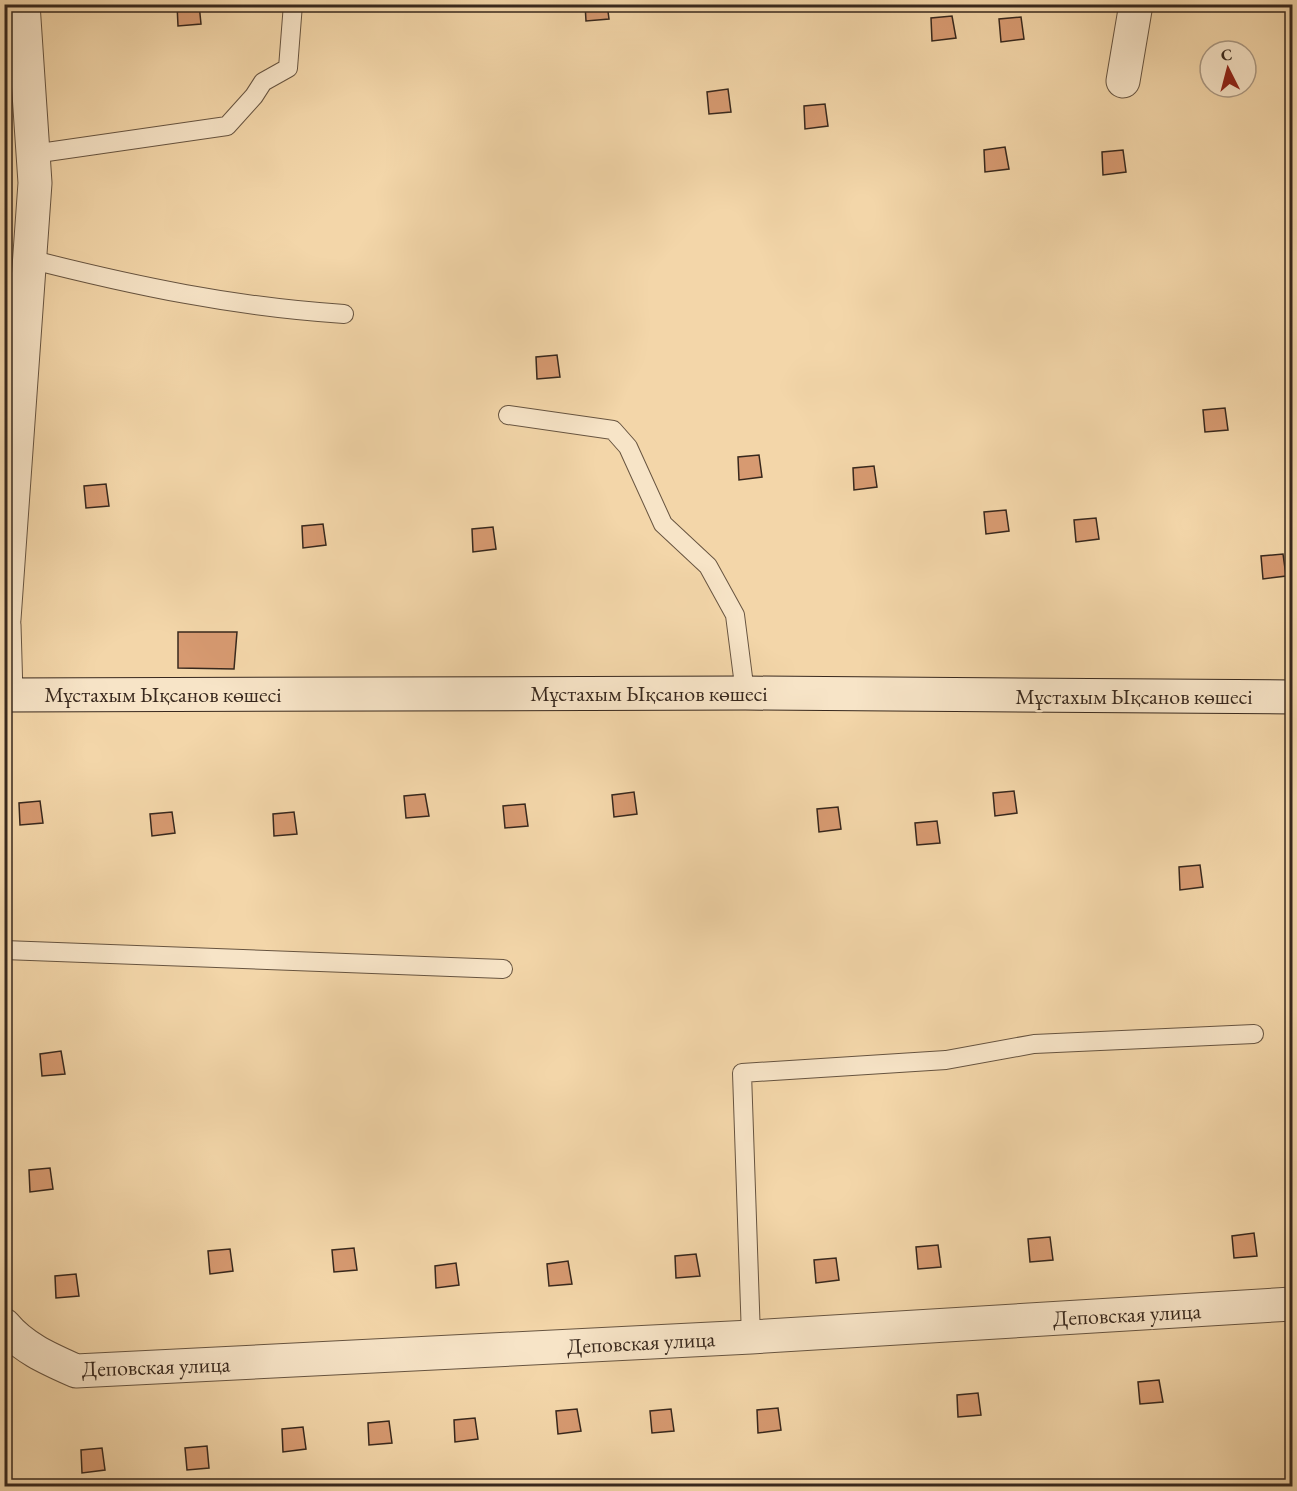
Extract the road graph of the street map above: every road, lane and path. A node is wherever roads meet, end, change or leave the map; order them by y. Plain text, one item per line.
1 (23, 4) edge
2 (293, 4) edge
3 (1136, 4) edge
4 (1123, 81) dead end
5 (33, 154) junction
6 (29, 259) junction
7 (344, 314) dead end
8 (508, 415) dead end
9 (4, 619) edge
10 (4, 624) edge
11 (745, 693) junction
12 (5, 694) edge
13 (1293, 697) edge
14 (4, 950) edge
15 (503, 969) dead end
16 (1254, 1034) dead end
17 (1293, 1304) edge
18 (4, 1325) edge
19 (751, 1337) junction

1 - 5 street
2 - 5 lane
3 - 4 street
5 - 6 street
6 - 7 lane
6 - 9 street
8 - 11 lane
10 - 12 street
11 - 12 street, Мұстахым Ықсанов көшесі
11 - 13 street, Мұстахым Ықсанов көшесі
14 - 15 lane
16 - 19 lane
17 - 19 street, Деповская улица
18 - 19 street, Деповская улица

